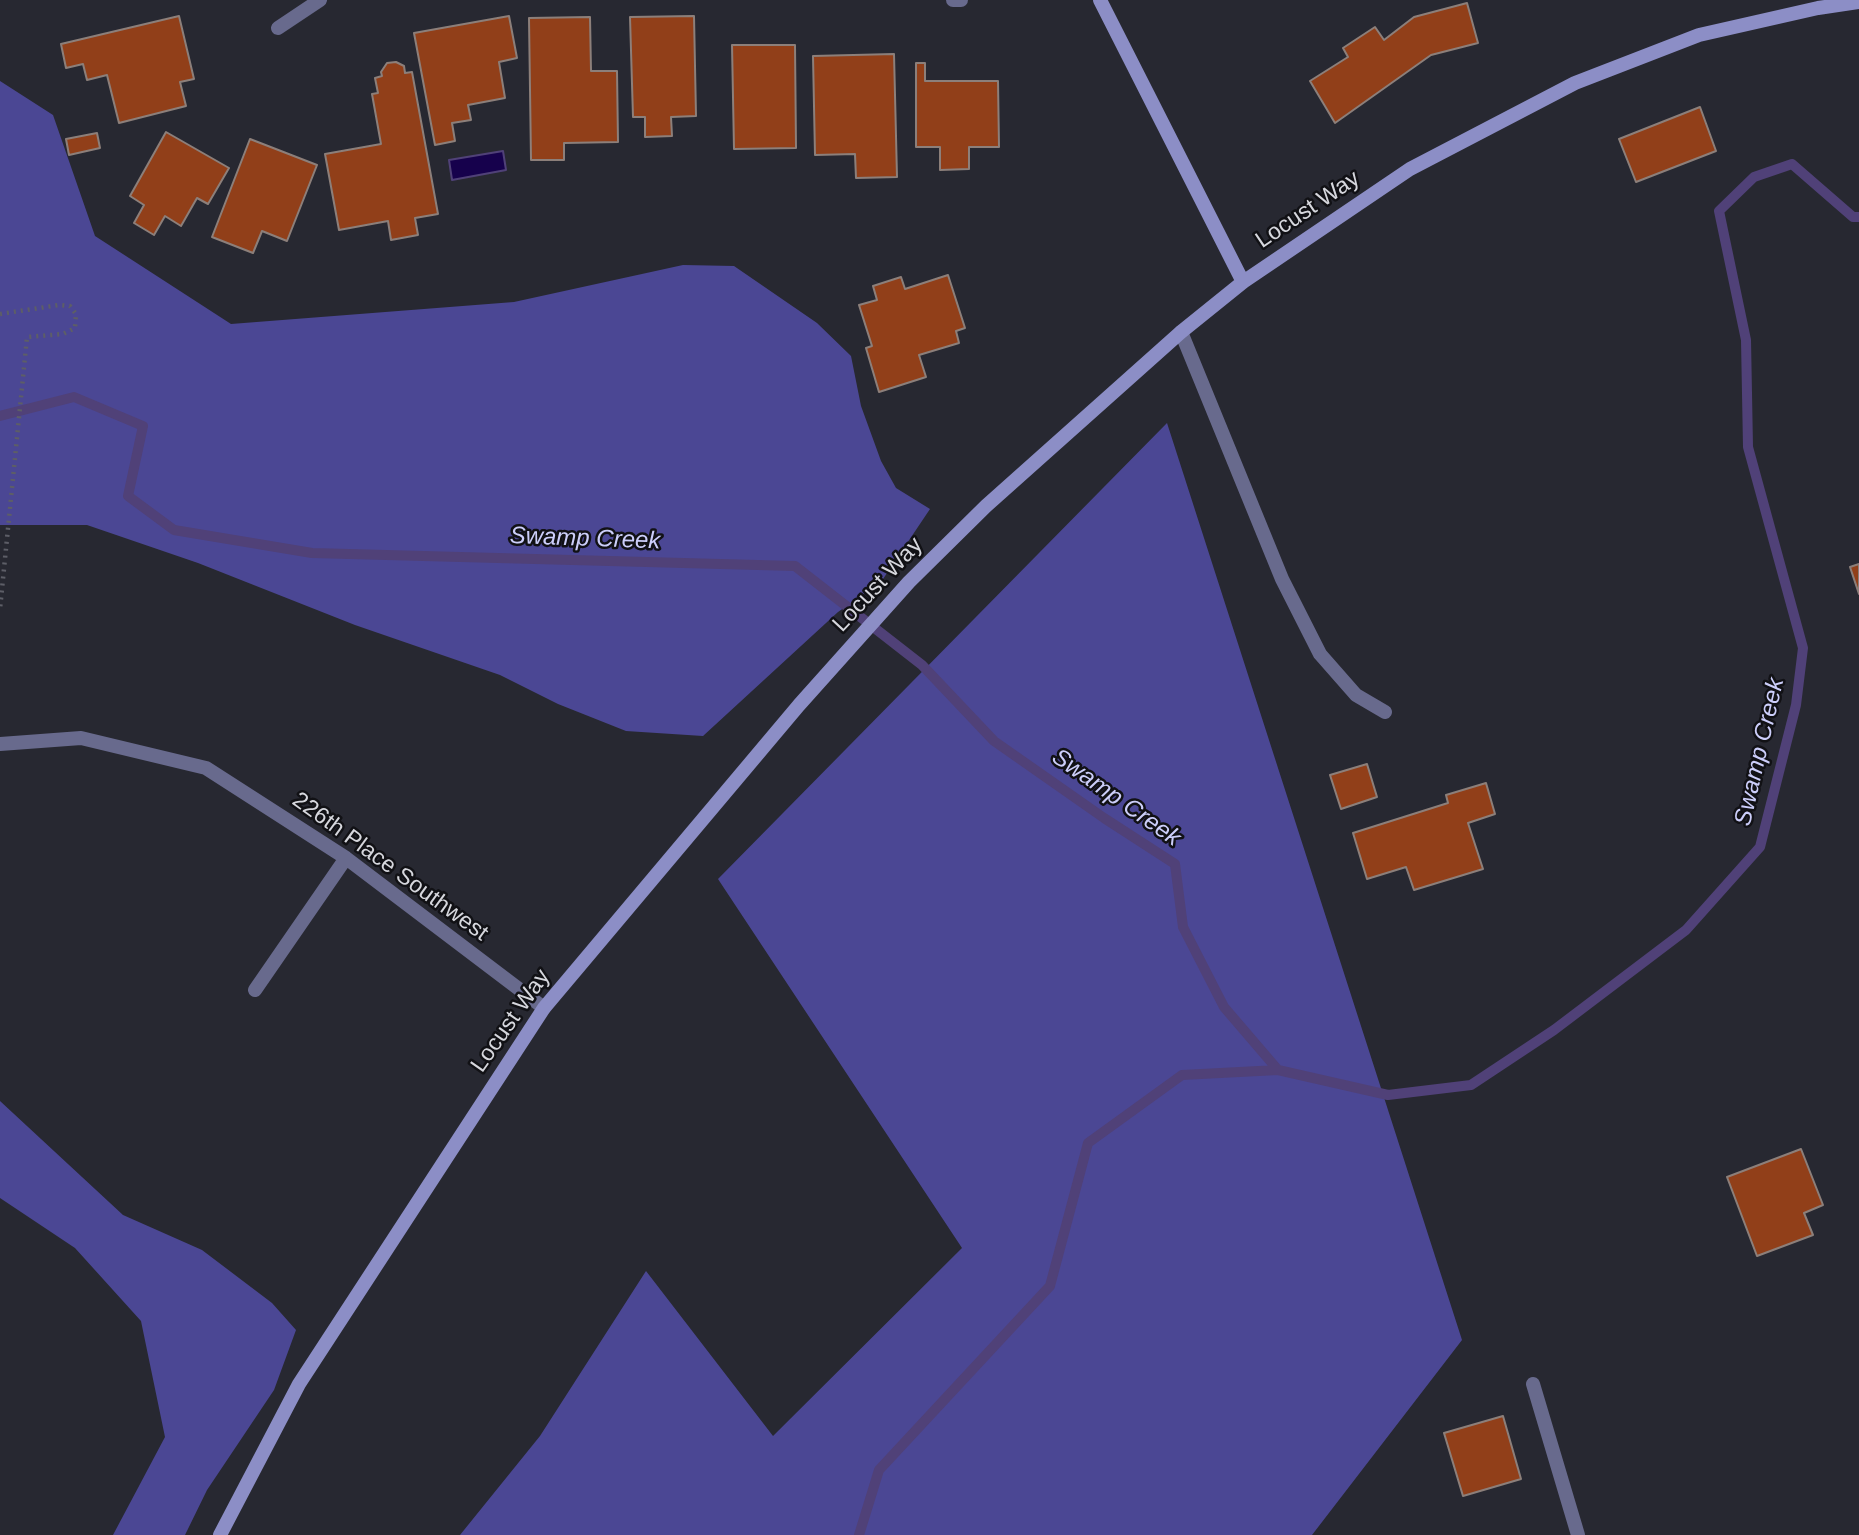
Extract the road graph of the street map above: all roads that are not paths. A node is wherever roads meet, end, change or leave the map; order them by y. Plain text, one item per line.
1 (320, 0) edge
2 (953, 0) edge
3 (961, 0) edge
4 (1100, 0) edge
5 (1854, 2) edge
6 (278, 28) dead end
7 (1243, 282) junction
8 (1181, 332) junction
9 (1385, 712) dead end
10 (0, 744) edge
11 (346, 858) junction
12 (255, 990) dead end
13 (544, 1008) junction
14 (1533, 1384) dead end
15 (220, 1535) edge
16 (1578, 1535) edge

1 - 6 street
2 - 3 street
4 - 7 main road
5 - 7 main road, Locust Way
7 - 8 main road, Locust Way
8 - 9 street
8 - 13 main road, Locust Way
10 - 11 street, 226th Place Southwest
11 - 12 street
11 - 13 street, 226th Place Southwest
13 - 15 main road, Locust Way
14 - 16 street

